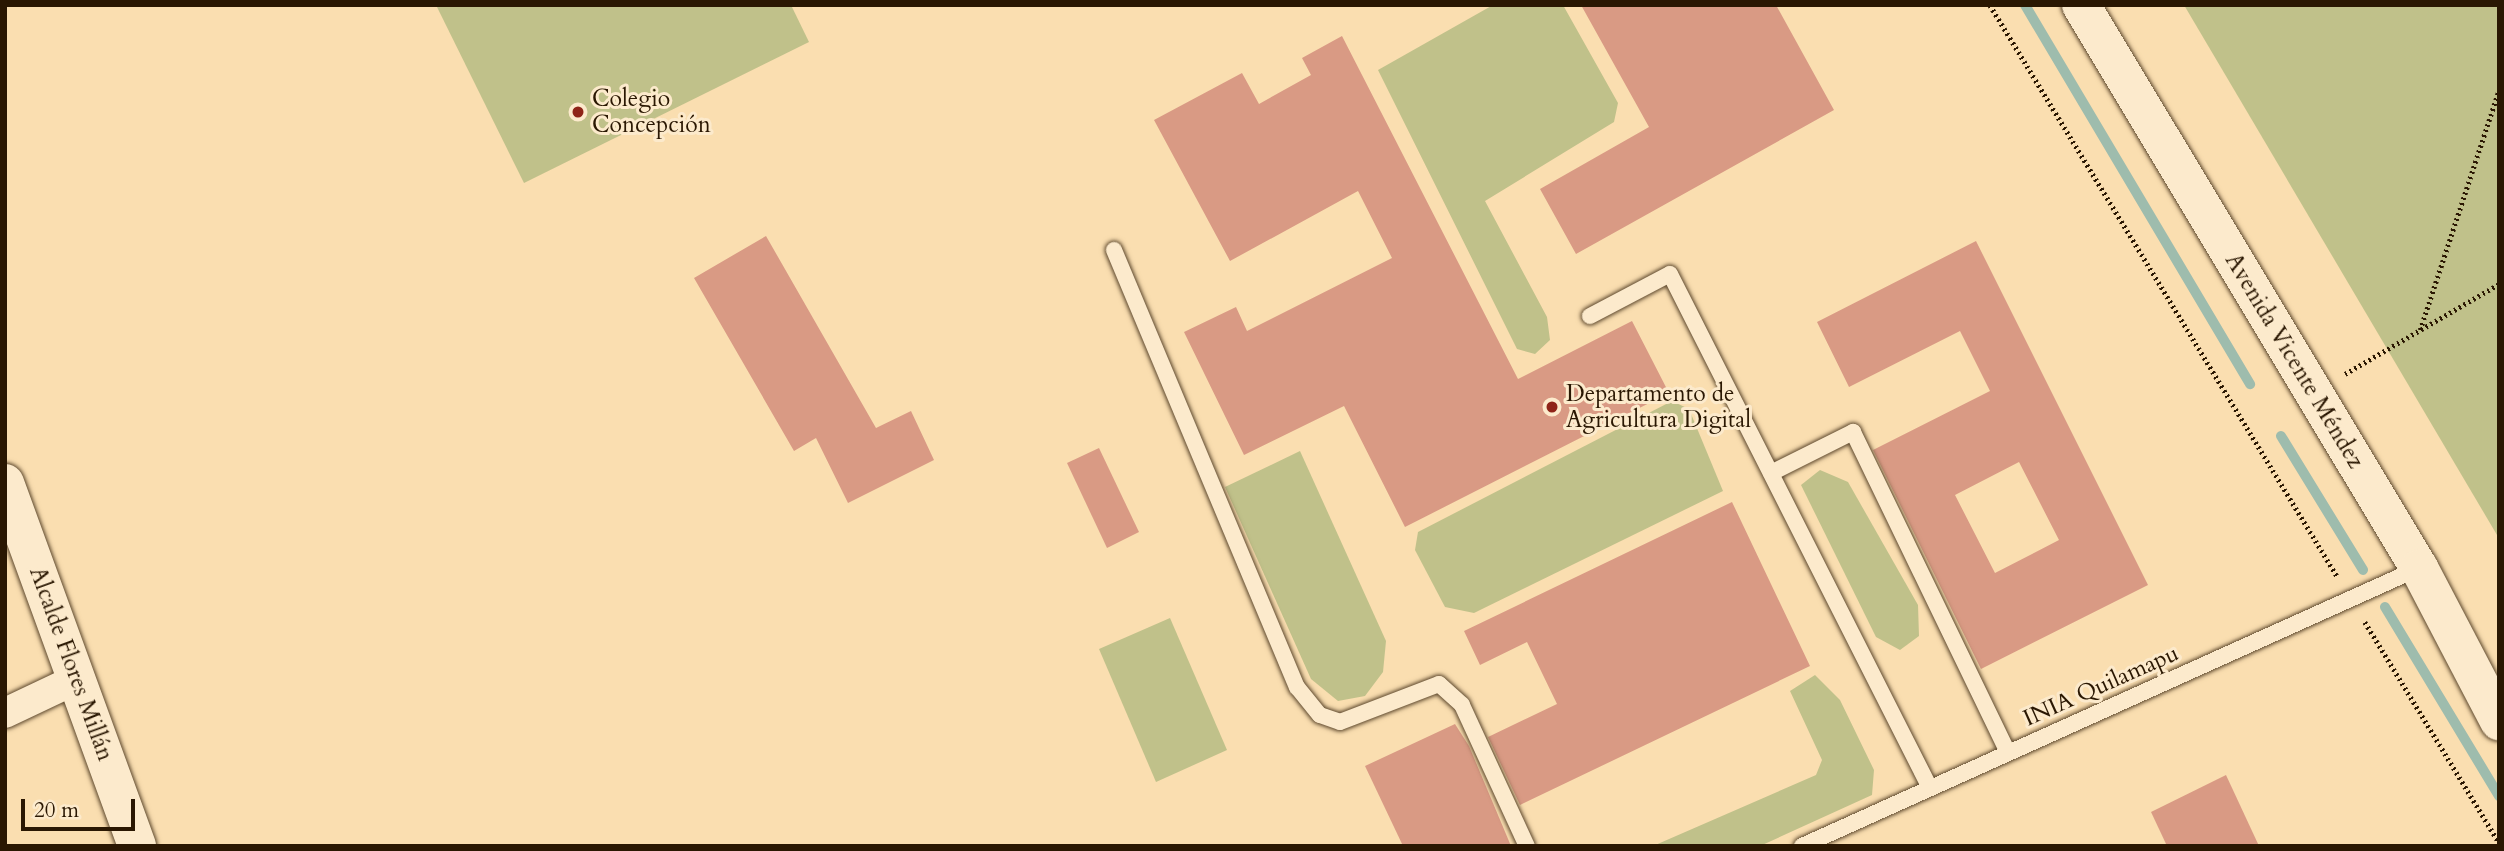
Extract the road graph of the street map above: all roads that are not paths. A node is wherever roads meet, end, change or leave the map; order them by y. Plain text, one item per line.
1 (2081, 5) edge
2 (1114, 250) dead end
3 (1590, 316) dead end
4 (1771, 473) junction
5 (5, 483) edge
6 (2419, 568) junction
7 (77, 679) junction
8 (5, 713) edge
9 (2499, 721) edge
10 (2008, 753) junction
11 (1930, 788) junction
12 (137, 846) edge
13 (1527, 846) edge
14 (1802, 846) edge

1 - 6 main road, Avenida Vicente Méndez
2 - 13 lane
3 - 4 lane
4 - 10 lane
4 - 11 lane
5 - 7 main road, Alcalde Flores Millán
6 - 9 main road, Avenida Vicente Méndez
6 - 10 lane, INIA Quilamapu
7 - 8 street
7 - 12 main road, Alcalde Flores Millán
10 - 11 lane, INIA Quilamapu
11 - 14 lane, INIA Quilamapu

